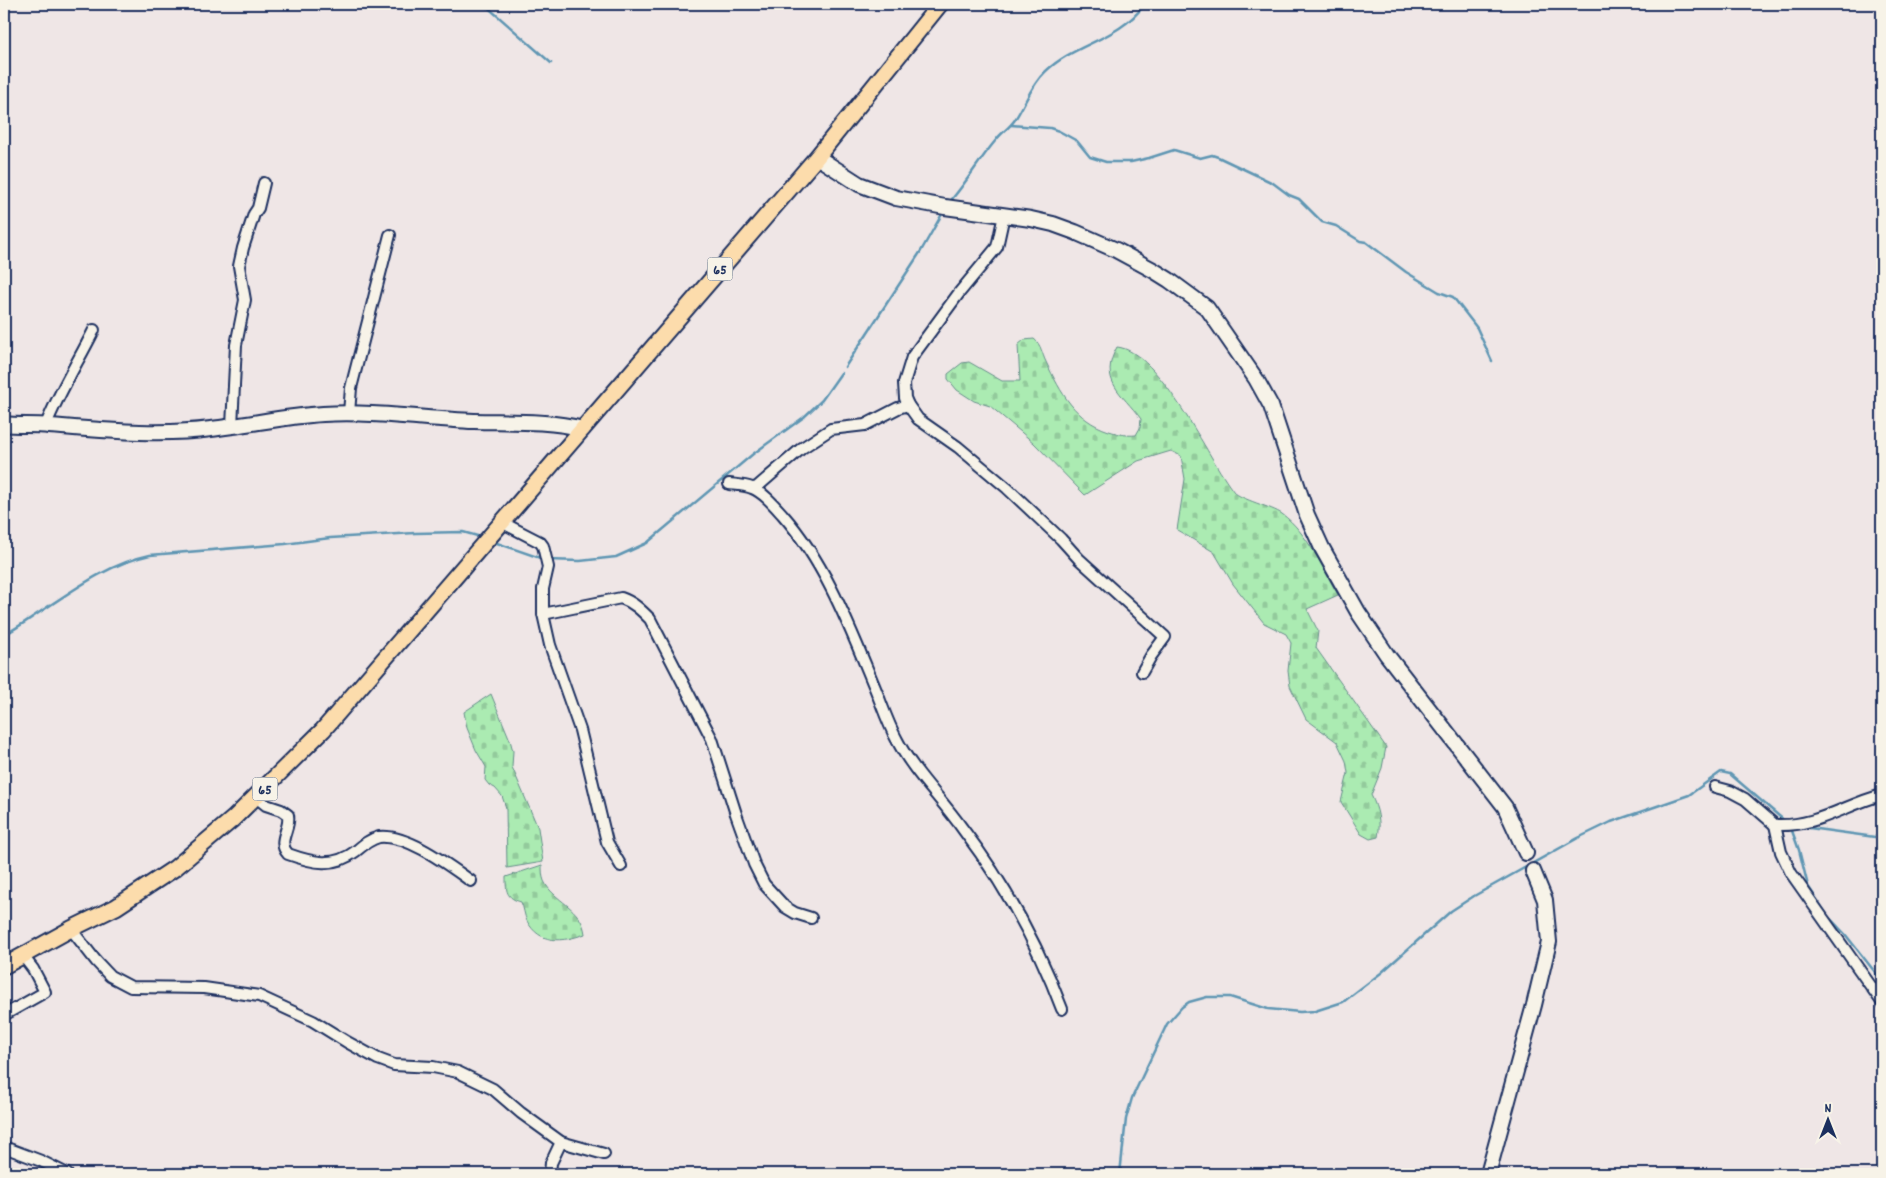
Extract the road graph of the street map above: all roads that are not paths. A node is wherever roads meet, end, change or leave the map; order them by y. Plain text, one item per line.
1 (940, 4) edge
2 (817, 157) junction
3 (264, 183) dead end
4 (1004, 214) junction
5 (390, 235) dead end
6 (94, 330) dead end
7 (908, 406) junction
8 (349, 413) junction
9 (4, 424) edge
10 (46, 425) junction
11 (232, 426) junction
12 (583, 429) junction
13 (730, 484) dead end
14 (753, 488) junction
15 (499, 526) junction
16 (543, 614) junction
17 (1142, 672) dead end
18 (1715, 787) dead end
19 (1882, 795) edge
20 (256, 797) junction
21 (1775, 825) junction
22 (1526, 853) dead end
23 (621, 866) dead end
24 (1534, 870) dead end
25 (471, 881) dead end
26 (811, 918) dead end
27 (71, 929) junction
28 (23, 956) junction
29 (4, 966) edge
30 (1882, 1002) edge
31 (1062, 1009) dead end
32 (4, 1015) edge
33 (562, 1142) junction
34 (4, 1147) edge
35 (604, 1154) dead end
36 (67, 1174) edge
37 (550, 1174) edge
38 (1488, 1174) edge

1 - 2 main road, 65
2 - 4 main road
2 - 12 main road, 65
3 - 11 street
4 - 7 street
4 - 22 main road
5 - 8 street
6 - 10 street
7 - 14 street
7 - 17 street
8 - 11 main road
8 - 12 main road
9 - 10 main road
10 - 11 main road
12 - 15 main road, 65
13 - 14 street
14 - 31 street
15 - 16 street
15 - 20 main road, 65
16 - 23 street
16 - 26 street
18 - 21 street
19 - 21 street
20 - 25 street
20 - 27 main road, 65
21 - 30 street
24 - 38 main road
27 - 28 main road, 65
27 - 33 street
28 - 29 main road, 65
28 - 32 street
33 - 35 street
33 - 37 street
34 - 36 street

